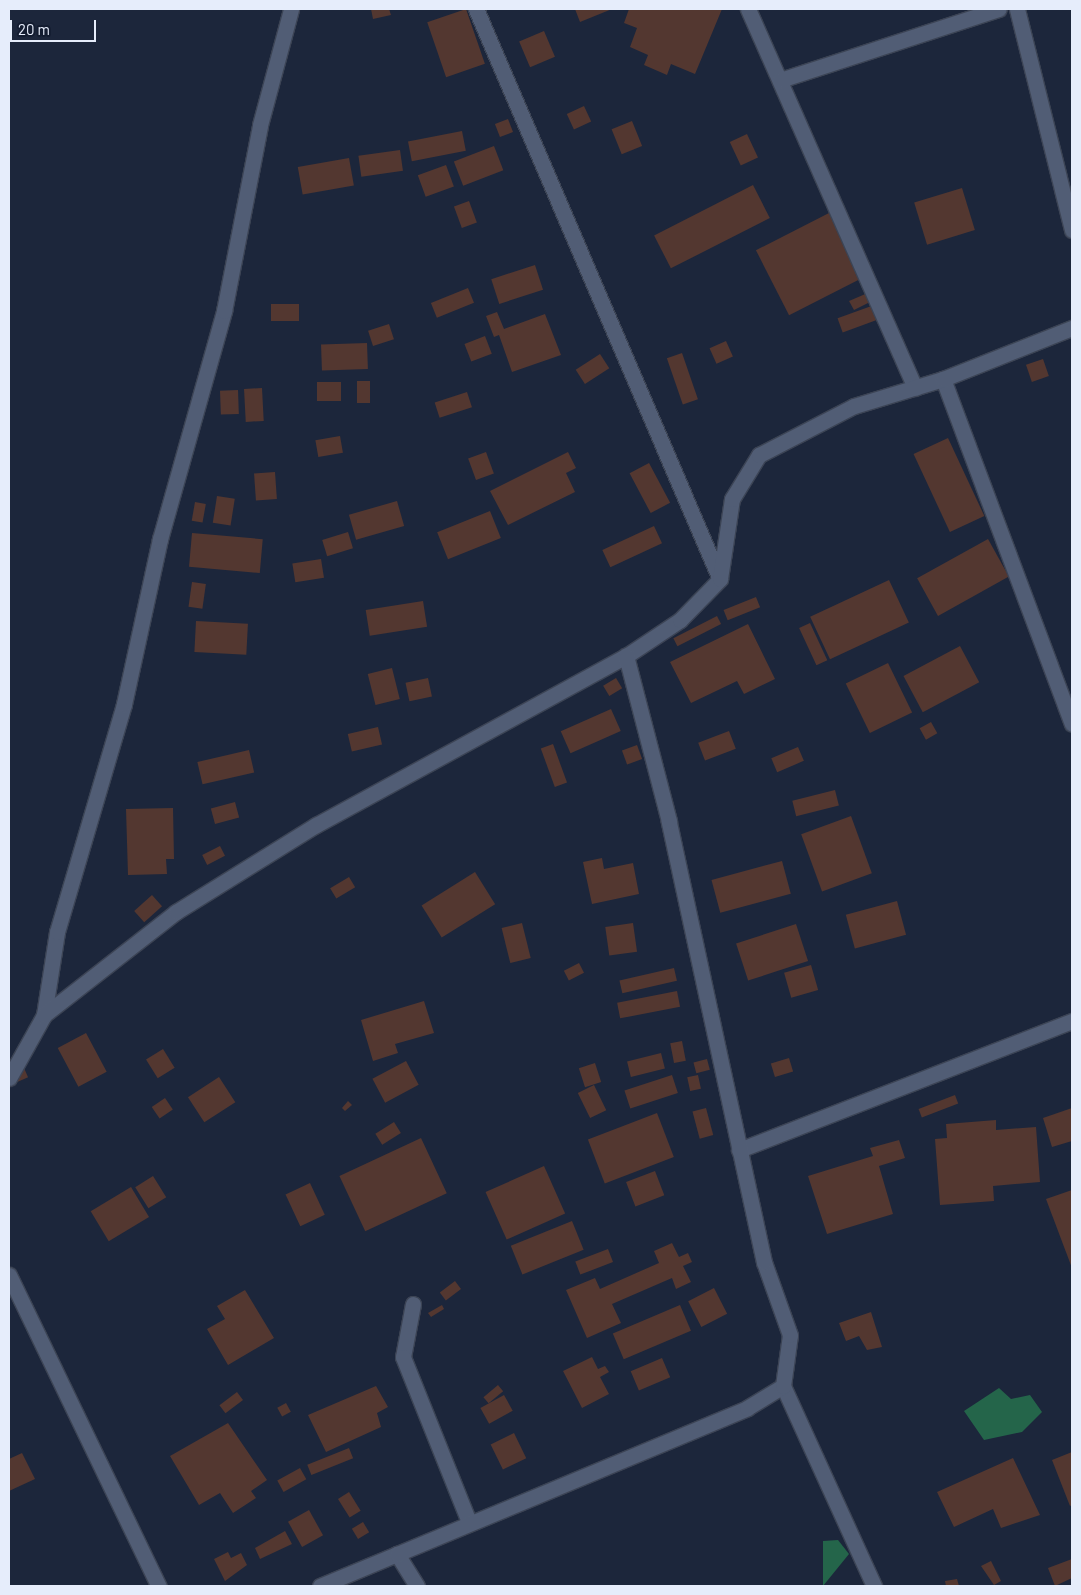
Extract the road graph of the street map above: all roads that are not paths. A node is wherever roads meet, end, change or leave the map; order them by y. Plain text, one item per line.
1 (291, 9) edge
2 (476, 9) edge
3 (748, 9) edge
4 (999, 9) edge
5 (1017, 9) edge
6 (780, 80) junction
7 (1072, 230) edge
8 (1072, 328) edge
9 (943, 379) junction
10 (915, 388) junction
11 (720, 579) junction
12 (626, 656) junction
13 (1072, 724) edge
14 (44, 1015) junction
15 (1072, 1021) edge
16 (9, 1078) edge
17 (739, 1150) junction
18 (9, 1275) edge
19 (414, 1304) dead end
20 (783, 1386) junction
21 (469, 1522) junction
22 (397, 1554) junction
23 (159, 1586) edge
24 (320, 1586) edge
25 (417, 1586) edge
26 (874, 1586) edge

1 - 14 street
2 - 11 street
3 - 6 street
4 - 6 street
5 - 7 street
6 - 10 street
8 - 9 street
9 - 10 street
9 - 13 street
10 - 11 street
11 - 12 street
12 - 14 street
12 - 17 street
14 - 16 street
15 - 17 street
17 - 20 street
18 - 23 street
19 - 21 street
20 - 21 street
20 - 26 street
21 - 22 street
22 - 24 street
22 - 25 street

